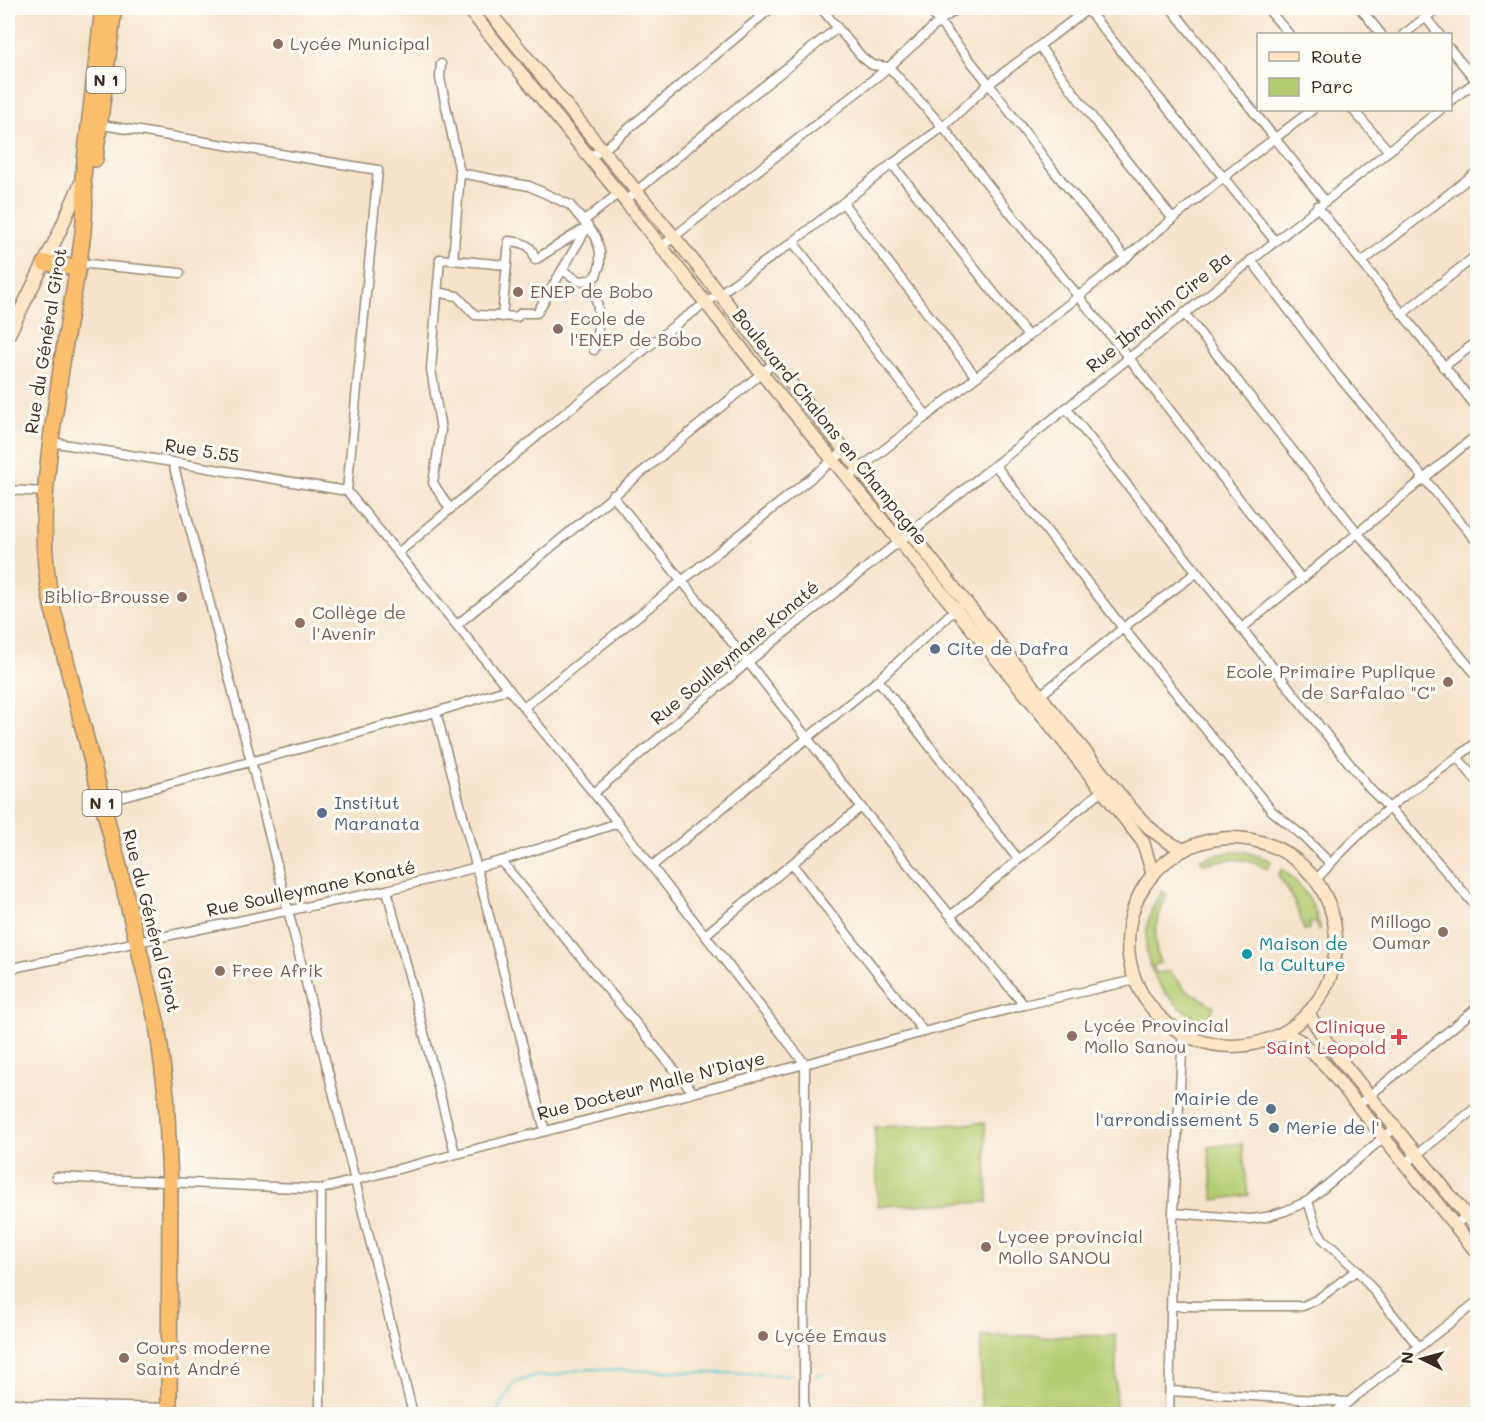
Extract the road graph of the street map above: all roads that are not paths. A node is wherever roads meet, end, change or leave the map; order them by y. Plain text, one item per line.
1 (103, 8) edge
2 (114, 8) edge
3 (468, 8) edge
4 (486, 8) edge
5 (771, 8) edge
6 (821, 8) edge
7 (928, 8) edge
8 (958, 8) edge
9 (1088, 8) edge
10 (1171, 8) edge
11 (1267, 8) edge
12 (1360, 8) edge
13 (1438, 8) edge
14 (1426, 18) junction
15 (940, 21) junction
16 (837, 28) junction
17 (1288, 33) edge
18 (1380, 33) edge
19 (1405, 33) edge
20 (1438, 33) edge
21 (1040, 46) junction
22 (1452, 51) edge
23 (441, 64) dead end
24 (889, 67) junction
25 (1477, 82) edge
26 (989, 84) junction
27 (1452, 100) edge
28 (1311, 111) edge
29 (1354, 111) edge
30 (1439, 111) edge
31 (95, 124) junction
32 (944, 127) junction
33 (1275, 138) junction
34 (1388, 150) junction
35 (602, 151) junction
36 (589, 156) junction
37 (892, 164) junction
38 (1478, 171) edge
39 (460, 173) junction
40 (83, 177) junction
41 (1224, 177) junction
42 (637, 192) junction
43 (86, 195) junction
44 (622, 197) junction
45 (843, 203) junction
46 (1321, 203) junction
47 (1173, 219) junction
48 (586, 224) junction
49 (675, 238) junction
50 (1275, 241) junction
51 (794, 242) junction
52 (661, 247) junction
53 (1478, 254) edge
54 (1126, 258) junction
55 (453, 260) junction
56 (1251, 260) junction
57 (1362, 262) junction
58 (45, 263) junction
59 (507, 265) junction
60 (78, 266) junction
61 (562, 270) junction
62 (180, 273) dead end
63 (590, 280) junction
64 (437, 292) junction
65 (720, 294) junction
66 (1079, 296) junction
67 (706, 303) junction
68 (1184, 313) junction
69 (1402, 314) junction
70 (502, 317) junction
71 (8, 336) edge
72 (1028, 336) junction
73 (1478, 341) edge
74 (594, 350) dead end
75 (1129, 358) junction
76 (774, 363) junction
77 (1443, 367) junction
78 (762, 374) junction
79 (976, 377) junction
80 (1066, 408) junction
81 (1478, 409) edge
82 (927, 416) junction
83 (1478, 434) edge
84 (51, 442) junction
85 (846, 450) junction
86 (833, 460) junction
87 (173, 463) junction
88 (995, 465) junction
89 (860, 468) junction
90 (848, 478) junction
91 (1423, 479) junction
92 (8, 490) edge
93 (348, 491) junction
94 (45, 492) junction
95 (612, 495) junction
96 (450, 509) junction
97 (911, 531) junction
98 (1357, 532) junction
99 (900, 540) junction
100 (1478, 543) edge
101 (398, 553) junction
102 (1196, 573) junction
103 (1301, 578) junction
104 (683, 580) junction
105 (965, 600) junction
106 (955, 609) junction
107 (457, 625) junction
108 (1123, 628) junction
109 (1241, 629) junction
110 (748, 662) junction
111 (1478, 677) edge
112 (878, 680) junction
113 (509, 689) junction
114 (1036, 699) junction
115 (524, 707) junction
116 (436, 712) junction
117 (807, 737) junction
118 (1478, 741) edge
119 (1458, 758) junction
120 (251, 761) junction
121 (1478, 783) edge
122 (1106, 786) junction
123 (594, 793) junction
124 (101, 802) junction
125 (861, 807) junction
126 (1389, 808) junction
127 (618, 822) junction
128 (1184, 850) junction
129 (1018, 859) junction
130 (501, 861) junction
131 (1330, 863) junction
132 (792, 864) junction
133 (652, 866) junction
134 (478, 867) junction
135 (1153, 875) junction
136 (1316, 880) junction
137 (387, 890) junction
138 (1478, 909) edge
139 (288, 912) junction
140 (952, 915) junction
141 (705, 935) junction
142 (136, 944) junction
143 (8, 969) edge
144 (1135, 980) junction
145 (1024, 1005) junction
146 (1478, 1007) edge
147 (1308, 1013) junction
148 (924, 1032) junction
149 (1283, 1033) junction
150 (1183, 1034) junction
151 (805, 1064) junction
152 (693, 1092) junction
153 (1369, 1094) junction
154 (1358, 1105) junction
155 (1478, 1106) edge
156 (1396, 1127) junction
157 (545, 1131) junction
158 (1385, 1138) junction
159 (455, 1153) junction
160 (1418, 1154) junction
161 (1406, 1163) junction
162 (56, 1177) dead end
163 (356, 1181) junction
164 (170, 1183) junction
165 (321, 1189) junction
166 (1308, 1200) junction
167 (1478, 1207) edge
168 (1173, 1213) junction
169 (1466, 1216) junction
170 (1455, 1225) junction
171 (1478, 1230) edge
172 (1478, 1254) edge
173 (1358, 1270) junction
174 (1478, 1301) edge
175 (1172, 1306) junction
176 (1419, 1347) junction
177 (1170, 1391) junction
178 (8, 1402) edge
179 (1348, 1402) junction
180 (30, 1405) junction
181 (169, 1411) edge
182 (30, 1414) edge
183 (320, 1414) edge
184 (413, 1414) edge
185 (804, 1414) edge
186 (1169, 1414) edge
187 (1333, 1414) edge

1 - 31 highway, N 1
2 - 31 highway, N 1
3 - 36 main road, Boulevard Chalons en Champagne
4 - 35 main road, Boulevard Chalons en Champagne
5 - 35 street
6 - 16 street
7 - 15 street
8 - 15 street
9 - 21 street
9 - 41 street
10 - 33 street
11 - 17 street
12 - 18 street
13 - 14 street
14 - 19 street
14 - 20 street
15 - 24 street
15 - 26 street
16 - 24 street
16 - 42 street
21 - 26 street
21 - 47 street
22 - 25 street
23 - 39 street
24 - 32 street
24 - 49 street
25 - 27 street
26 - 32 street
26 - 54 street
28 - 33 street
29 - 34 street
30 - 34 street, Rue Ibrahim Cire Ba
31 - 40 highway, N 1
31 - 43 highway, N 1
31 - 93 street
32 - 37 street
32 - 66 street
33 - 41 street
33 - 46 street
34 - 46 street, Rue Ibrahim Cire Ba
35 - 36 street
35 - 42 main road, Boulevard Chalons en Champagne
36 - 44 main road, Boulevard Chalons en Champagne
37 - 45 street
37 - 72 street
38 - 57 street
39 - 48 street
39 - 55 street
40 - 43 highway, N 1
40 - 58 main road
41 - 47 street
41 - 50 street
42 - 44 street
42 - 49 main road, Boulevard Chalons en Champagne
43 - 60 highway, Rue du Général Girot / N 1
44 - 48 street
44 - 52 main road, Boulevard Chalons en Champagne
45 - 51 street
45 - 79 street
46 - 50 street, Rue Ibrahim Cire Ba
46 - 57 street
47 - 54 street
48 - 59 street
48 - 61 street
48 - 63 street
49 - 52 street
49 - 65 main road, Boulevard Chalons en Champagne
50 - 56 street, Rue Ibrahim Cire Ba
51 - 65 street
51 - 82 street
52 - 67 main road, Boulevard Chalons en Champagne
53 - 69 street
54 - 66 street
55 - 59 street
55 - 64 street
56 - 68 street, Rue Ibrahim Cire Ba
56 - 91 street
57 - 69 street
58 - 60 highway
58 - 71 main road
59 - 70 street
60 - 62 street
60 - 84 highway, Rue du Général Girot / N 1
61 - 63 street
61 - 70 street
63 - 74 street
64 - 70 street
64 - 96 street
65 - 67 street
65 - 76 main road, Boulevard Chalons en Champagne
66 - 72 street
66 - 75 street
67 - 78 main road, Boulevard Chalons en Champagne
67 - 96 street
68 - 75 street, Rue Ibrahim Cire Ba
68 - 98 street
69 - 77 street
72 - 79 street
73 - 77 street
75 - 80 street, Rue Ibrahim Cire Ba
75 - 103 street
76 - 78 street
76 - 85 main road, Boulevard Chalons en Champagne
77 - 81 street
78 - 86 main road, Boulevard Chalons en Champagne
78 - 95 street
79 - 82 street
80 - 88 street, Rue Ibrahim Cire Ba
80 - 102 street
82 - 89 street
83 - 91 street
84 - 87 street, Rue 5.55
84 - 94 highway, Rue du Général Girot / N 1
85 - 86 street
85 - 89 main road, Boulevard Chalons en Champagne
86 - 90 main road, Boulevard Chalons en Champagne
86 - 104 street
87 - 93 street, Rue 5.55
87 - 120 street
88 - 97 street, Rue Ibrahim Cire Ba
88 - 108 street
89 - 90 street
89 - 97 main road, Boulevard Chalons en Champagne
90 - 99 main road, Boulevard Chalons en Champagne
91 - 98 street
91 - 100 street
92 - 94 street
93 - 101 street
94 - 124 highway, Rue du Général Girot / N 1
95 - 104 street
95 - 107 street
96 - 101 street
97 - 99 street, Rue Ibrahim Cire Ba
97 - 105 main road, Boulevard Chalons en Champagne
98 - 103 street
98 - 111 street
99 - 106 main road, Boulevard Chalons en Champagne
99 - 110 street, Rue Soulleymane Konaté
101 - 107 street
102 - 108 street
102 - 109 street
103 - 109 street
104 - 110 street
104 - 115 street
105 - 106 street
105 - 114 main road, Boulevard Chalons en Champagne
106 - 112 street
106 - 114 main road, Boulevard Chalons en Champagne
107 - 113 street
108 - 114 street
108 - 131 street
109 - 126 street
110 - 117 street
110 - 123 street, Rue Soulleymane Konaté
112 - 117 street
112 - 129 street
113 - 115 street
113 - 116 street
114 - 122 main road, Boulevard Chalons en Champagne
115 - 123 street
116 - 120 street
116 - 134 street
117 - 125 street
117 - 133 street
118 - 119 street
119 - 121 street
119 - 126 street
120 - 124 street
120 - 139 street
122 - 128 main road, Boulevard Chalons en Champagne
122 - 129 street
122 - 135 main road, Boulevard Chalons en Champagne
123 - 127 street
124 - 142 highway, Rue du Général Girot / N 1
125 - 132 street
125 - 140 street
126 - 131 street
126 - 138 street
127 - 130 street, Rue Soulleymane Konaté
127 - 133 street
128 - 135 main road
128 - 136 main road
129 - 140 street
130 - 134 street, Rue Soulleymane Konaté
130 - 152 street
131 - 136 street
132 - 141 street
132 - 148 street
133 - 141 street
134 - 137 street, Rue Soulleymane Konaté
134 - 157 street
135 - 144 main road
136 - 147 main road
137 - 139 street, Rue Soulleymane Konaté
137 - 159 street
139 - 142 street, Rue Soulleymane Konaté
139 - 163 street
140 - 145 street
141 - 151 street
142 - 143 street, Rue Soulleymane Konaté
142 - 164 highway, Rue du Général Girot / N 1
144 - 145 street, Rue Docteur Malle N'Diaye
144 - 150 main road
145 - 148 street, Rue Docteur Malle N'Diaye
146 - 153 street
147 - 149 main road
147 - 153 main road
148 - 151 street, Rue Docteur Malle N'Diaye
149 - 150 main road
149 - 154 main road
150 - 168 street
151 - 152 street, Rue Docteur Malle N'Diaye
151 - 185 street
152 - 157 street, Rue Docteur Malle N'Diaye
153 - 154 street
153 - 156 main road
154 - 158 main road
155 - 160 street
156 - 158 street
156 - 160 main road
157 - 159 street, Rue Docteur Malle N'Diaye
158 - 161 main road
158 - 166 street
159 - 163 street, Rue Docteur Malle N'Diaye
160 - 161 street
160 - 169 main road
161 - 170 main road
162 - 164 street, Rue Docteur Malle N'Diaye
163 - 165 street, Rue Docteur Malle N'Diaye
163 - 184 street
164 - 165 street, Rue Docteur Malle N'Diaye
164 - 181 highway, Rue du Général Girot / N 1
165 - 183 street
166 - 168 street
166 - 173 street
167 - 169 street
168 - 175 street
169 - 170 street
169 - 171 main road
170 - 172 main road
173 - 175 street
173 - 176 street
174 - 176 street
175 - 177 street
176 - 179 street
177 - 179 street
177 - 186 street
178 - 180 street
179 - 187 street
180 - 181 street
180 - 182 street

